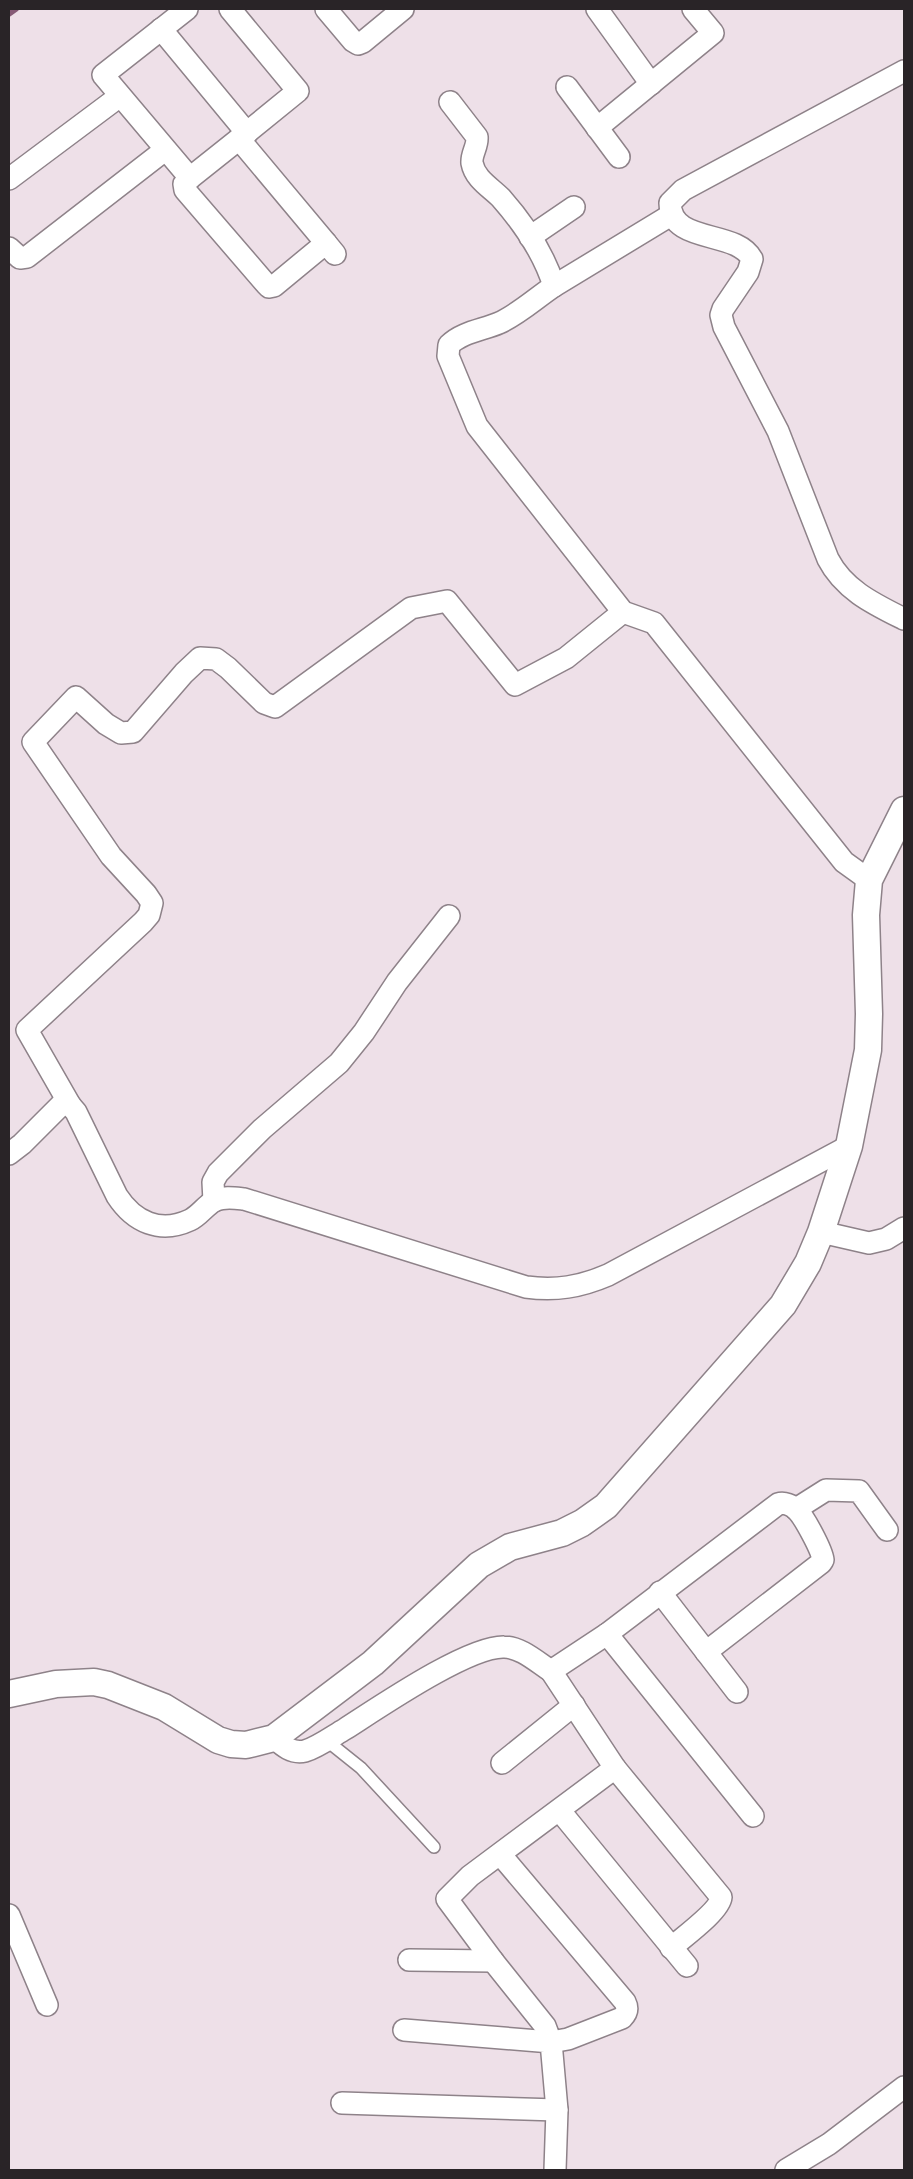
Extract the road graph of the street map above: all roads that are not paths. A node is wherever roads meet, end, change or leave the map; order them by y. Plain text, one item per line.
1 (187, 9) edge
2 (230, 9) edge
3 (326, 9) edge
4 (403, 9) edge
5 (597, 9) edge
6 (693, 9) edge
7 (161, 29) junction
8 (904, 71) edge
9 (651, 84) junction
10 (567, 88) dead end
11 (120, 96) junction
12 (450, 102) dead end
13 (597, 128) junction
14 (243, 136) junction
15 (165, 150) junction
16 (619, 157) dead end
17 (190, 178) junction
18 (9, 179) edge
19 (574, 207) dead end
20 (671, 215) junction
21 (530, 237) junction
22 (9, 248) edge
23 (554, 286) junction
24 (623, 612) junction
25 (904, 619) edge
26 (904, 810) edge
27 (869, 880) junction
28 (449, 916) dead end
29 (70, 1105) junction
30 (849, 1146) junction
31 (9, 1154) edge
32 (214, 1201) junction
33 (904, 1228) edge
34 (821, 1232) junction
35 (796, 1509) junction
36 (887, 1530) dead end
37 (660, 1592) junction
38 (607, 1634) junction
39 (706, 1652) junction
40 (551, 1671) junction
41 (737, 1692) dead end
42 (9, 1694) edge
43 (574, 1705) junction
44 (274, 1738) junction
45 (326, 1740) junction
46 (502, 1763) dead end
47 (615, 1768) junction
48 (560, 1811) junction
49 (753, 1816) dead end
50 (434, 1847) dead end
51 (500, 1854) junction
52 (9, 1915) edge
53 (670, 1948) junction
54 (409, 1960) dead end
55 (493, 1961) junction
56 (686, 1966) dead end
57 (47, 2005) dead end
58 (404, 2030) dead end
59 (550, 2042) junction
60 (904, 2087) edge
61 (342, 2103) dead end
62 (557, 2110) junction
63 (555, 2170) edge
64 (786, 2170) edge

1 - 7 street
2 - 14 street
3 - 4 street
5 - 9 street
6 - 9 street
7 - 11 street
7 - 14 street
8 - 20 street
9 - 13 street
10 - 13 street
11 - 15 street
11 - 18 street
12 - 21 street
13 - 16 street
14 - 17 street
14 - 17 street
15 - 17 street
15 - 22 street
19 - 21 street
20 - 23 street
20 - 25 street
21 - 23 street
23 - 24 street
24 - 27 street
24 - 29 street
26 - 27 street
27 - 30 street
28 - 32 street
29 - 31 street
29 - 32 street
30 - 32 street
30 - 34 street
33 - 34 street
34 - 44 street
35 - 36 street
35 - 37 street
35 - 39 street
37 - 38 street
37 - 39 street
38 - 40 street
38 - 49 street
39 - 41 street
40 - 43 street
40 - 45 street
42 - 44 street
43 - 46 street
43 - 47 street
44 - 45 street
45 - 50 lane
47 - 48 street
47 - 53 street
48 - 51 street
48 - 53 street
51 - 55 street
51 - 59 street
52 - 57 street
53 - 56 street
54 - 55 street
55 - 59 street
58 - 59 street
59 - 62 street
60 - 64 street
61 - 62 street
62 - 63 street

